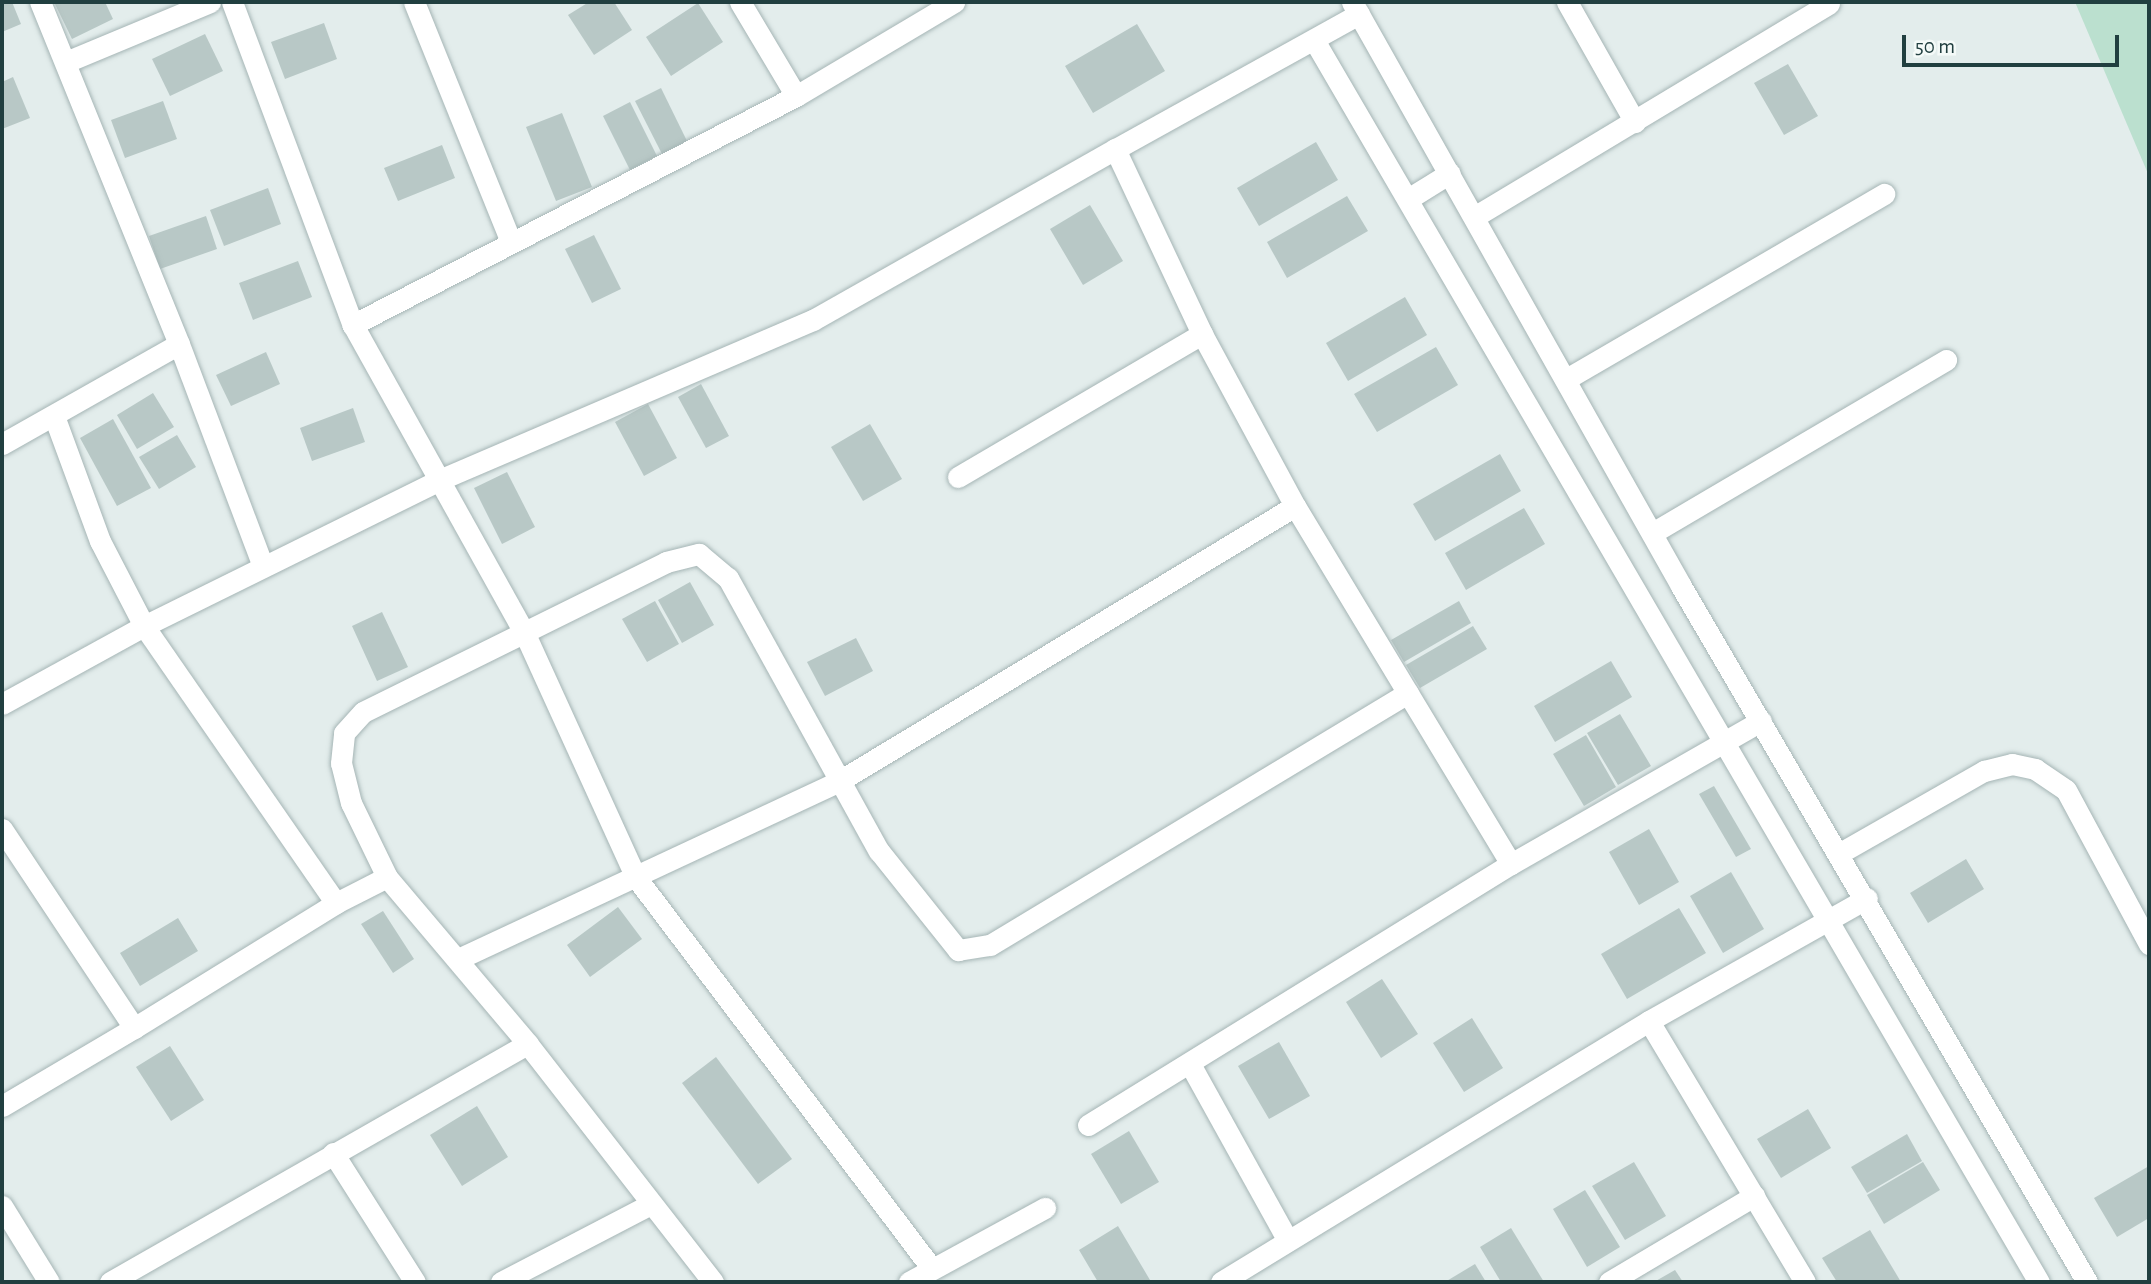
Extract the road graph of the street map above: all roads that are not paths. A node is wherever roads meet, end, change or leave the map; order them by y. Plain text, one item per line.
1 (40, 2) edge
2 (210, 2) edge
3 (232, 2) edge
4 (414, 2) edge
5 (740, 2) edge
6 (954, 2) edge
7 (1567, 2) edge
8 (1829, 4) dead end
9 (1356, 8) edge
10 (1314, 40) junction
11 (66, 62) junction
12 (796, 96) junction
13 (1635, 122) junction
14 (1115, 149) junction
15 (1450, 173) junction
16 (1884, 194) dead end
17 (1408, 199) junction
18 (1474, 217) junction
19 (511, 242) junction
20 (354, 324) junction
21 (1202, 334) junction
22 (179, 344) junction
23 (1946, 360) dead end
24 (1568, 379) junction
25 (54, 416) junction
26 (2, 444) edge
27 (958, 477) dead end
28 (437, 481) junction
29 (1295, 506) junction
30 (1654, 532) junction
31 (263, 566) junction
32 (144, 625) junction
33 (524, 632) junction
34 (1408, 693) junction
35 (2, 704) edge
36 (1761, 721) junction
37 (1724, 744) junction
38 (836, 783) junction
39 (2, 829) edge
40 (1840, 853) junction
41 (1511, 864) junction
42 (635, 876) junction
43 (387, 877) junction
44 (1867, 898) junction
45 (336, 903) junction
46 (1830, 919) junction
47 (2149, 944) edge
48 (458, 958) junction
49 (1649, 1021) junction
50 (134, 1028) junction
51 (528, 1044) junction
52 (1190, 1064) junction
53 (2, 1106) edge
54 (1088, 1125) dead end
55 (333, 1153) junction
56 (1755, 1196) junction
57 (651, 1204) junction
58 (2, 1206) edge
59 (1045, 1208) dead end
60 (1287, 1239) junction
61 (932, 1268) junction
62 (49, 1282) edge
63 (110, 1282) edge
64 (415, 1282) edge
65 (501, 1282) edge
66 (713, 1282) edge
67 (909, 1282) edge
68 (1221, 1282) edge
69 (1609, 1282) edge
70 (1805, 1282) edge
71 (2039, 1282) edge
72 (2087, 1282) edge

1 - 11 street
2 - 11 street
3 - 20 street
4 - 19 street
5 - 12 street
6 - 12 street
7 - 13 street
8 - 13 street
9 - 10 street
9 - 15 street
10 - 14 street
10 - 17 street
11 - 22 street
12 - 19 street
13 - 18 street
14 - 21 street
14 - 28 street
15 - 17 street
15 - 18 street
16 - 24 street
17 - 37 street
18 - 24 street
19 - 20 street
20 - 28 street
21 - 27 street
21 - 29 street
22 - 25 street
22 - 31 street
23 - 30 street
24 - 30 street
25 - 26 street
25 - 32 street
28 - 31 street
28 - 33 street
29 - 34 street
29 - 38 street
30 - 36 street
31 - 32 street
32 - 35 street
32 - 45 street
33 - 38 street
33 - 42 street
33 - 43 street
34 - 38 street
34 - 41 street
36 - 37 street
36 - 40 street
37 - 41 street
37 - 46 street
38 - 42 street
39 - 50 street
40 - 44 street
40 - 47 street
41 - 52 street
42 - 48 street
42 - 61 street
43 - 45 street
43 - 48 street
44 - 46 street
44 - 72 street
45 - 50 street
46 - 49 street
46 - 71 street
48 - 51 street
49 - 56 street
49 - 60 street
50 - 53 street
51 - 55 street
51 - 57 street
52 - 54 street
52 - 60 street
55 - 63 street
55 - 64 street
56 - 69 street
56 - 70 street
57 - 65 street
57 - 66 street
58 - 62 street
59 - 61 street
60 - 68 street
61 - 67 street

